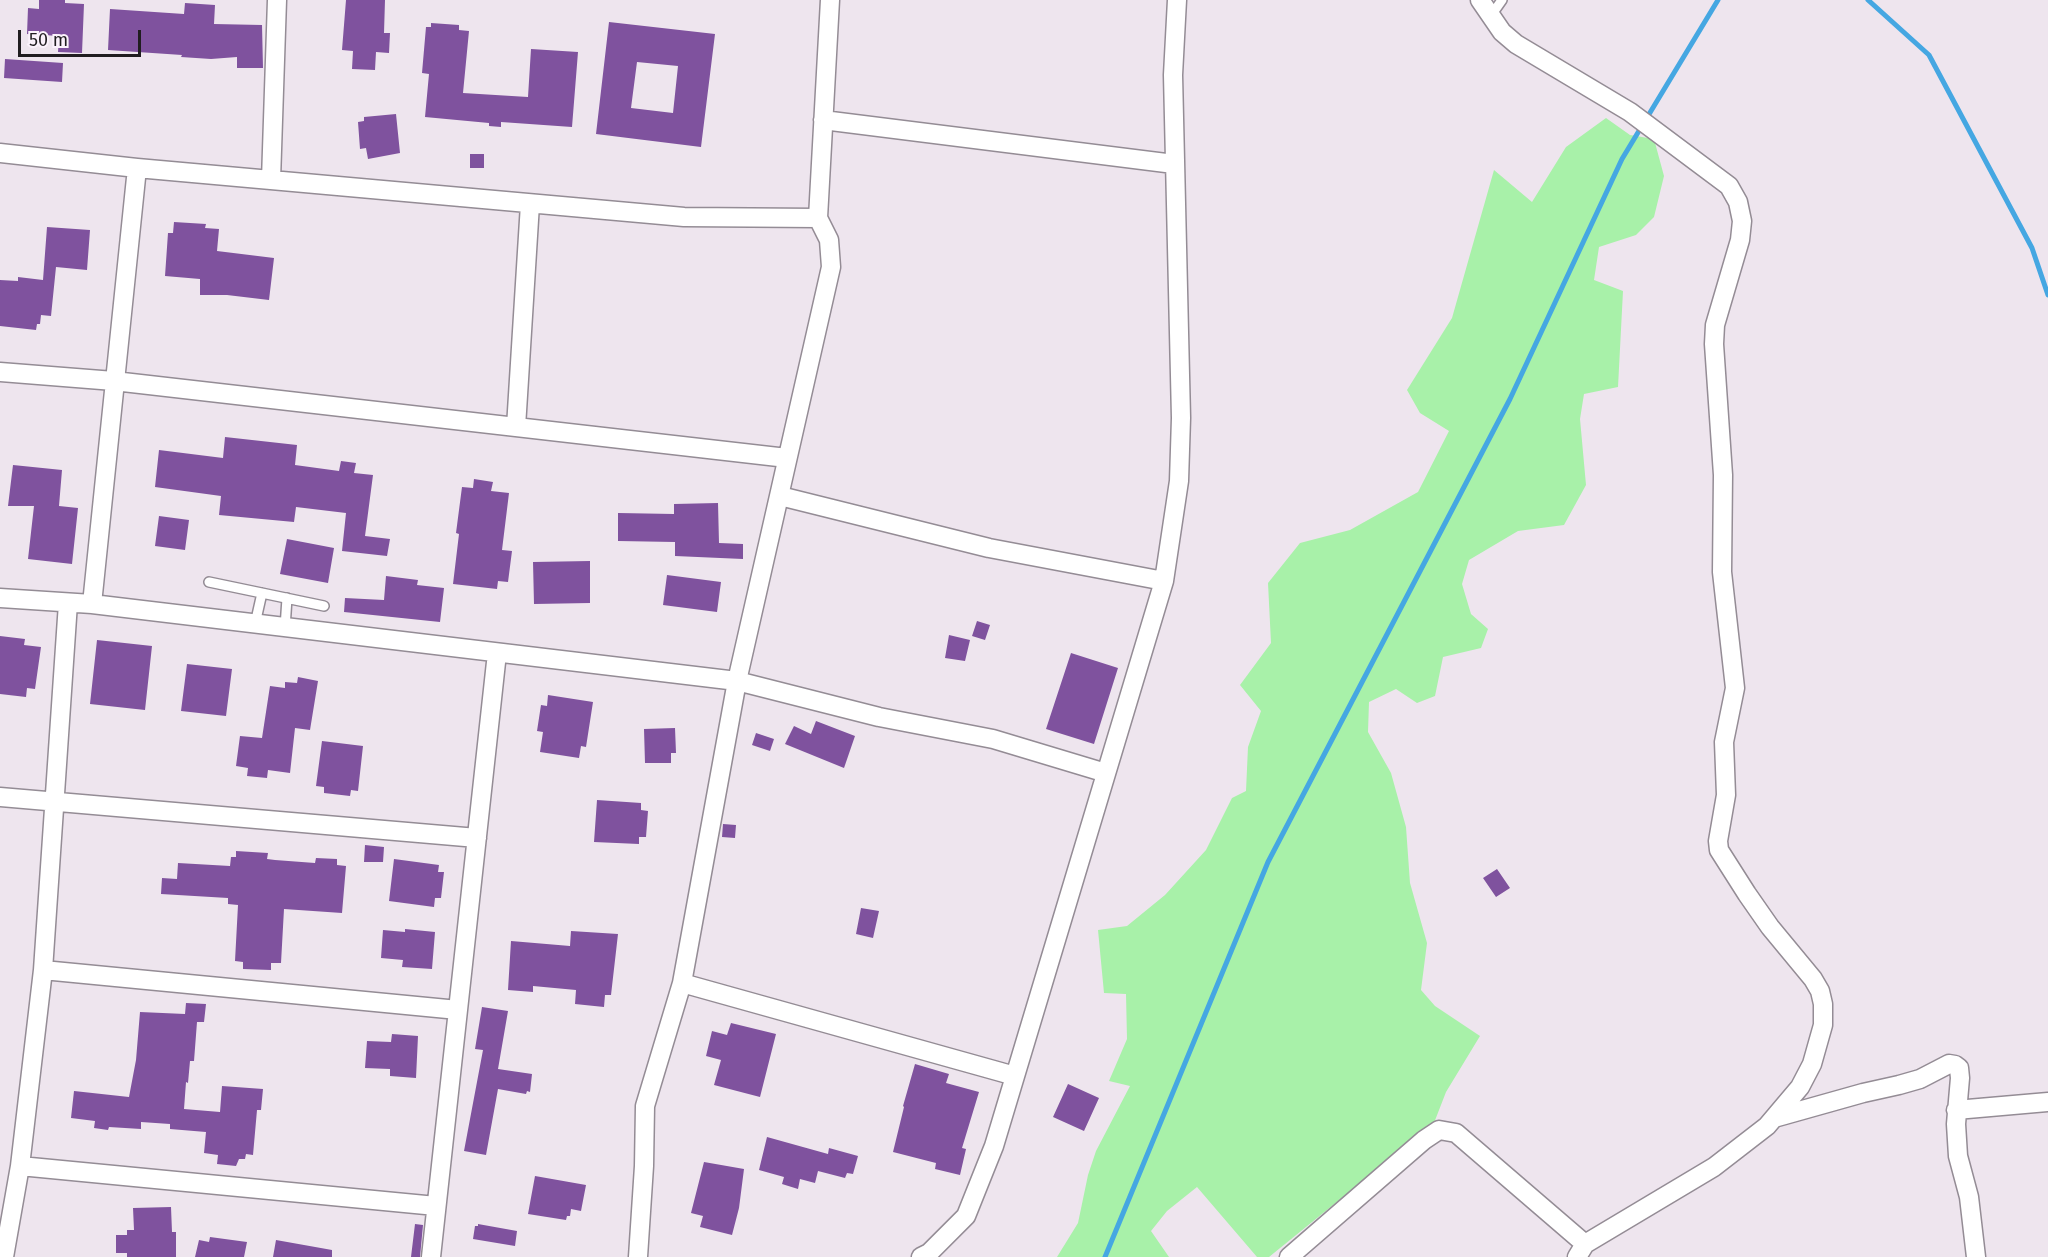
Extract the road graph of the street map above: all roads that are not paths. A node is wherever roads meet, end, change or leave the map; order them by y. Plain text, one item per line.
1 (277, 0) edge
2 (830, 0) edge
3 (1177, 0) edge
4 (1480, 0) edge
5 (1502, 0) edge
6 (1490, 17) junction
7 (823, 120) junction
8 (0, 153) edge
9 (1174, 164) junction
10 (137, 168) junction
11 (272, 180) junction
12 (530, 204) junction
13 (818, 218) junction
14 (0, 372) edge
15 (114, 381) junction
16 (516, 427) junction
17 (787, 458) junction
18 (780, 496) junction
19 (1164, 581) junction
20 (209, 582) dead end
21 (262, 593) junction
22 (0, 598) edge
23 (287, 598) junction
24 (68, 603) junction
25 (92, 604) junction
26 (324, 606) dead end
27 (255, 624) junction
28 (285, 628) junction
29 (497, 653) junction
30 (737, 681) junction
31 (1106, 773) junction
32 (0, 797) edge
33 (53, 802) junction
34 (477, 838) junction
35 (43, 970) junction
36 (682, 983) junction
37 (458, 1010) junction
38 (1015, 1076) junction
39 (2048, 1102) edge
40 (1956, 1110) junction
41 (1774, 1118) junction
42 (20, 1166) junction
43 (436, 1206) junction
44 (1581, 1250) edge
45 (4, 1257) edge
46 (431, 1257) edge
47 (638, 1257) edge
48 (921, 1257) edge
49 (1289, 1257) edge
50 (1976, 1257) edge

1 - 11 street
2 - 7 street
3 - 9 street
4 - 6 street
5 - 6 lane
6 - 41 street
7 - 9 street
7 - 13 street
8 - 10 street
9 - 19 street
10 - 11 street
10 - 15 street
11 - 12 street
12 - 13 street
12 - 16 street
13 - 17 street
14 - 15 street
15 - 16 street
15 - 25 street
16 - 17 street
17 - 18 street
18 - 19 street
18 - 30 street
19 - 31 street
20 - 21 lane
21 - 23 lane
21 - 27 lane
22 - 24 street
23 - 26 lane
23 - 28 lane
24 - 25 street
24 - 33 street
25 - 27 street
27 - 28 street
28 - 29 street
29 - 30 street
29 - 34 street
30 - 31 street
30 - 36 street
31 - 38 street
32 - 33 street
33 - 34 street
33 - 35 street
34 - 37 street
35 - 37 street
35 - 42 street
36 - 38 street
36 - 47 street
37 - 43 street
38 - 48 street
39 - 40 street
40 - 41 street
40 - 50 street
41 - 44 street
42 - 43 street
42 - 45 street
43 - 46 street
44 - 49 street

